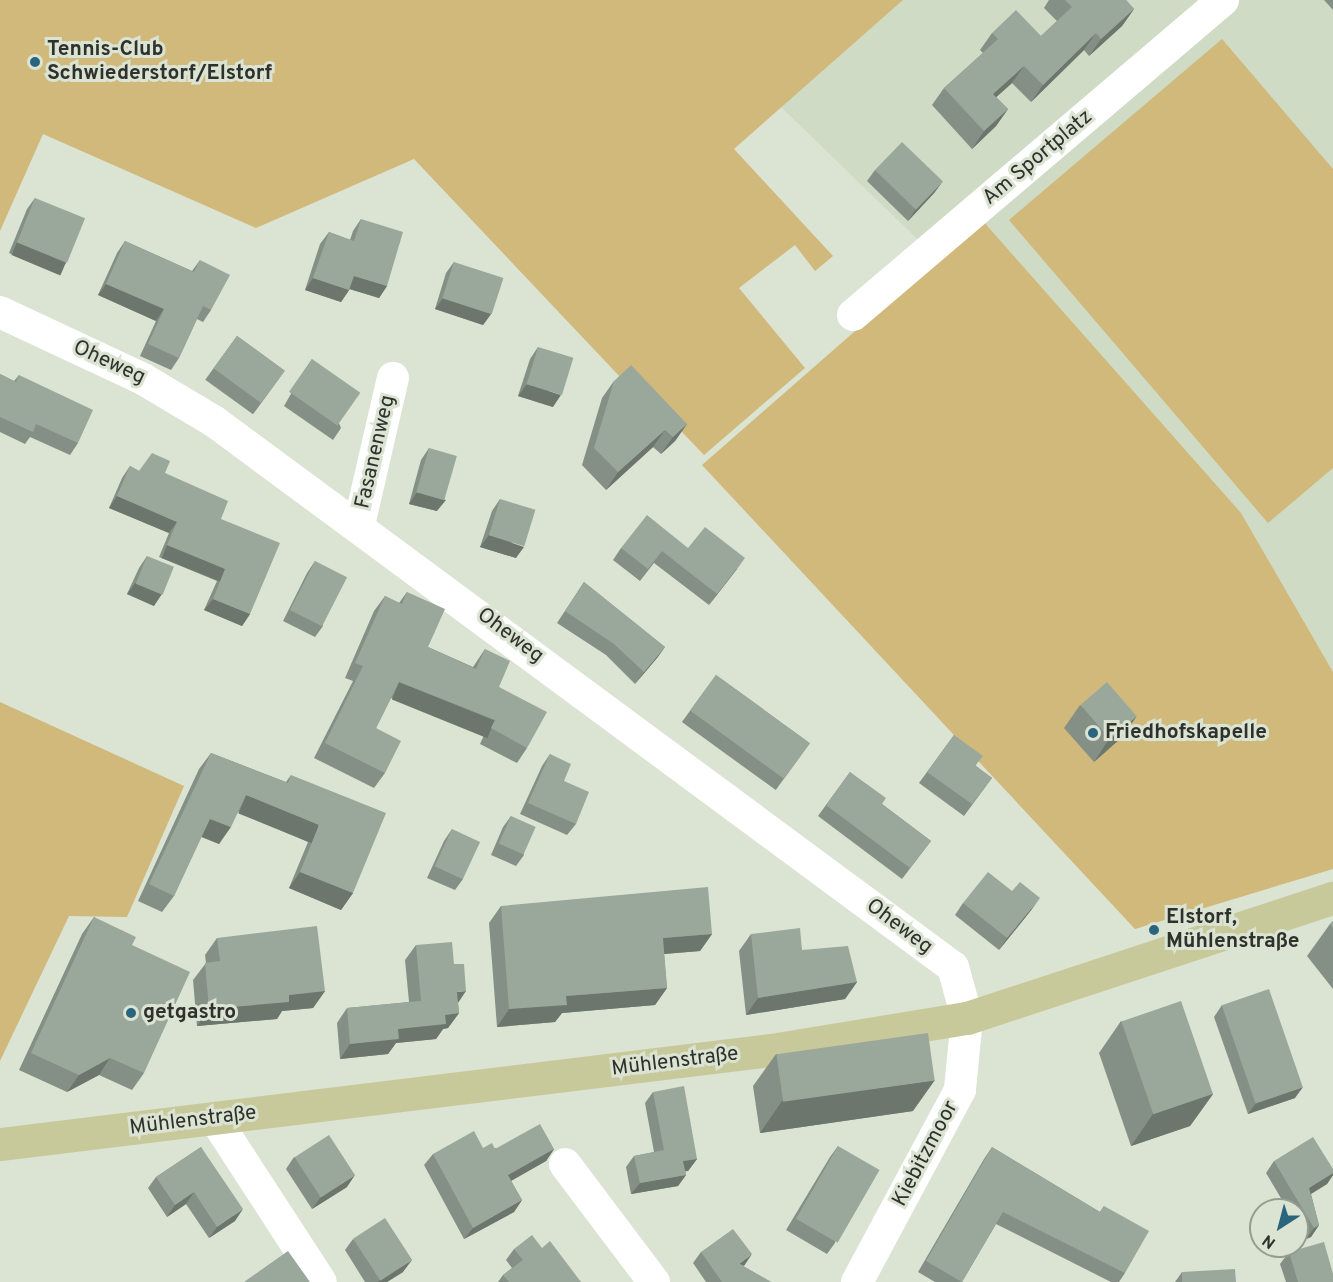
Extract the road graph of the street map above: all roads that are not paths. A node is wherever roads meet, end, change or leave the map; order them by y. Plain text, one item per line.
1 (1223, 0) edge
2 (0, 312) edge
3 (853, 315) dead end
4 (393, 378) dead end
5 (358, 525) junction
6 (1333, 898) edge
7 (967, 1018) junction
8 (215, 1119) junction
9 (0, 1144) edge
10 (565, 1164) dead end
11 (321, 1282) edge
12 (654, 1282) edge
13 (857, 1282) edge

1 - 3 street, Am Sportplatz
2 - 5 street, Oheweg
4 - 5 street, Fasanenweg
5 - 7 street, Oheweg
6 - 7 main road, Mühlenstraße
7 - 8 main road, Mühlenstraße
7 - 13 street, Kiebitzmoor
8 - 9 main road, Mühlenstraße
8 - 11 street
10 - 12 street

